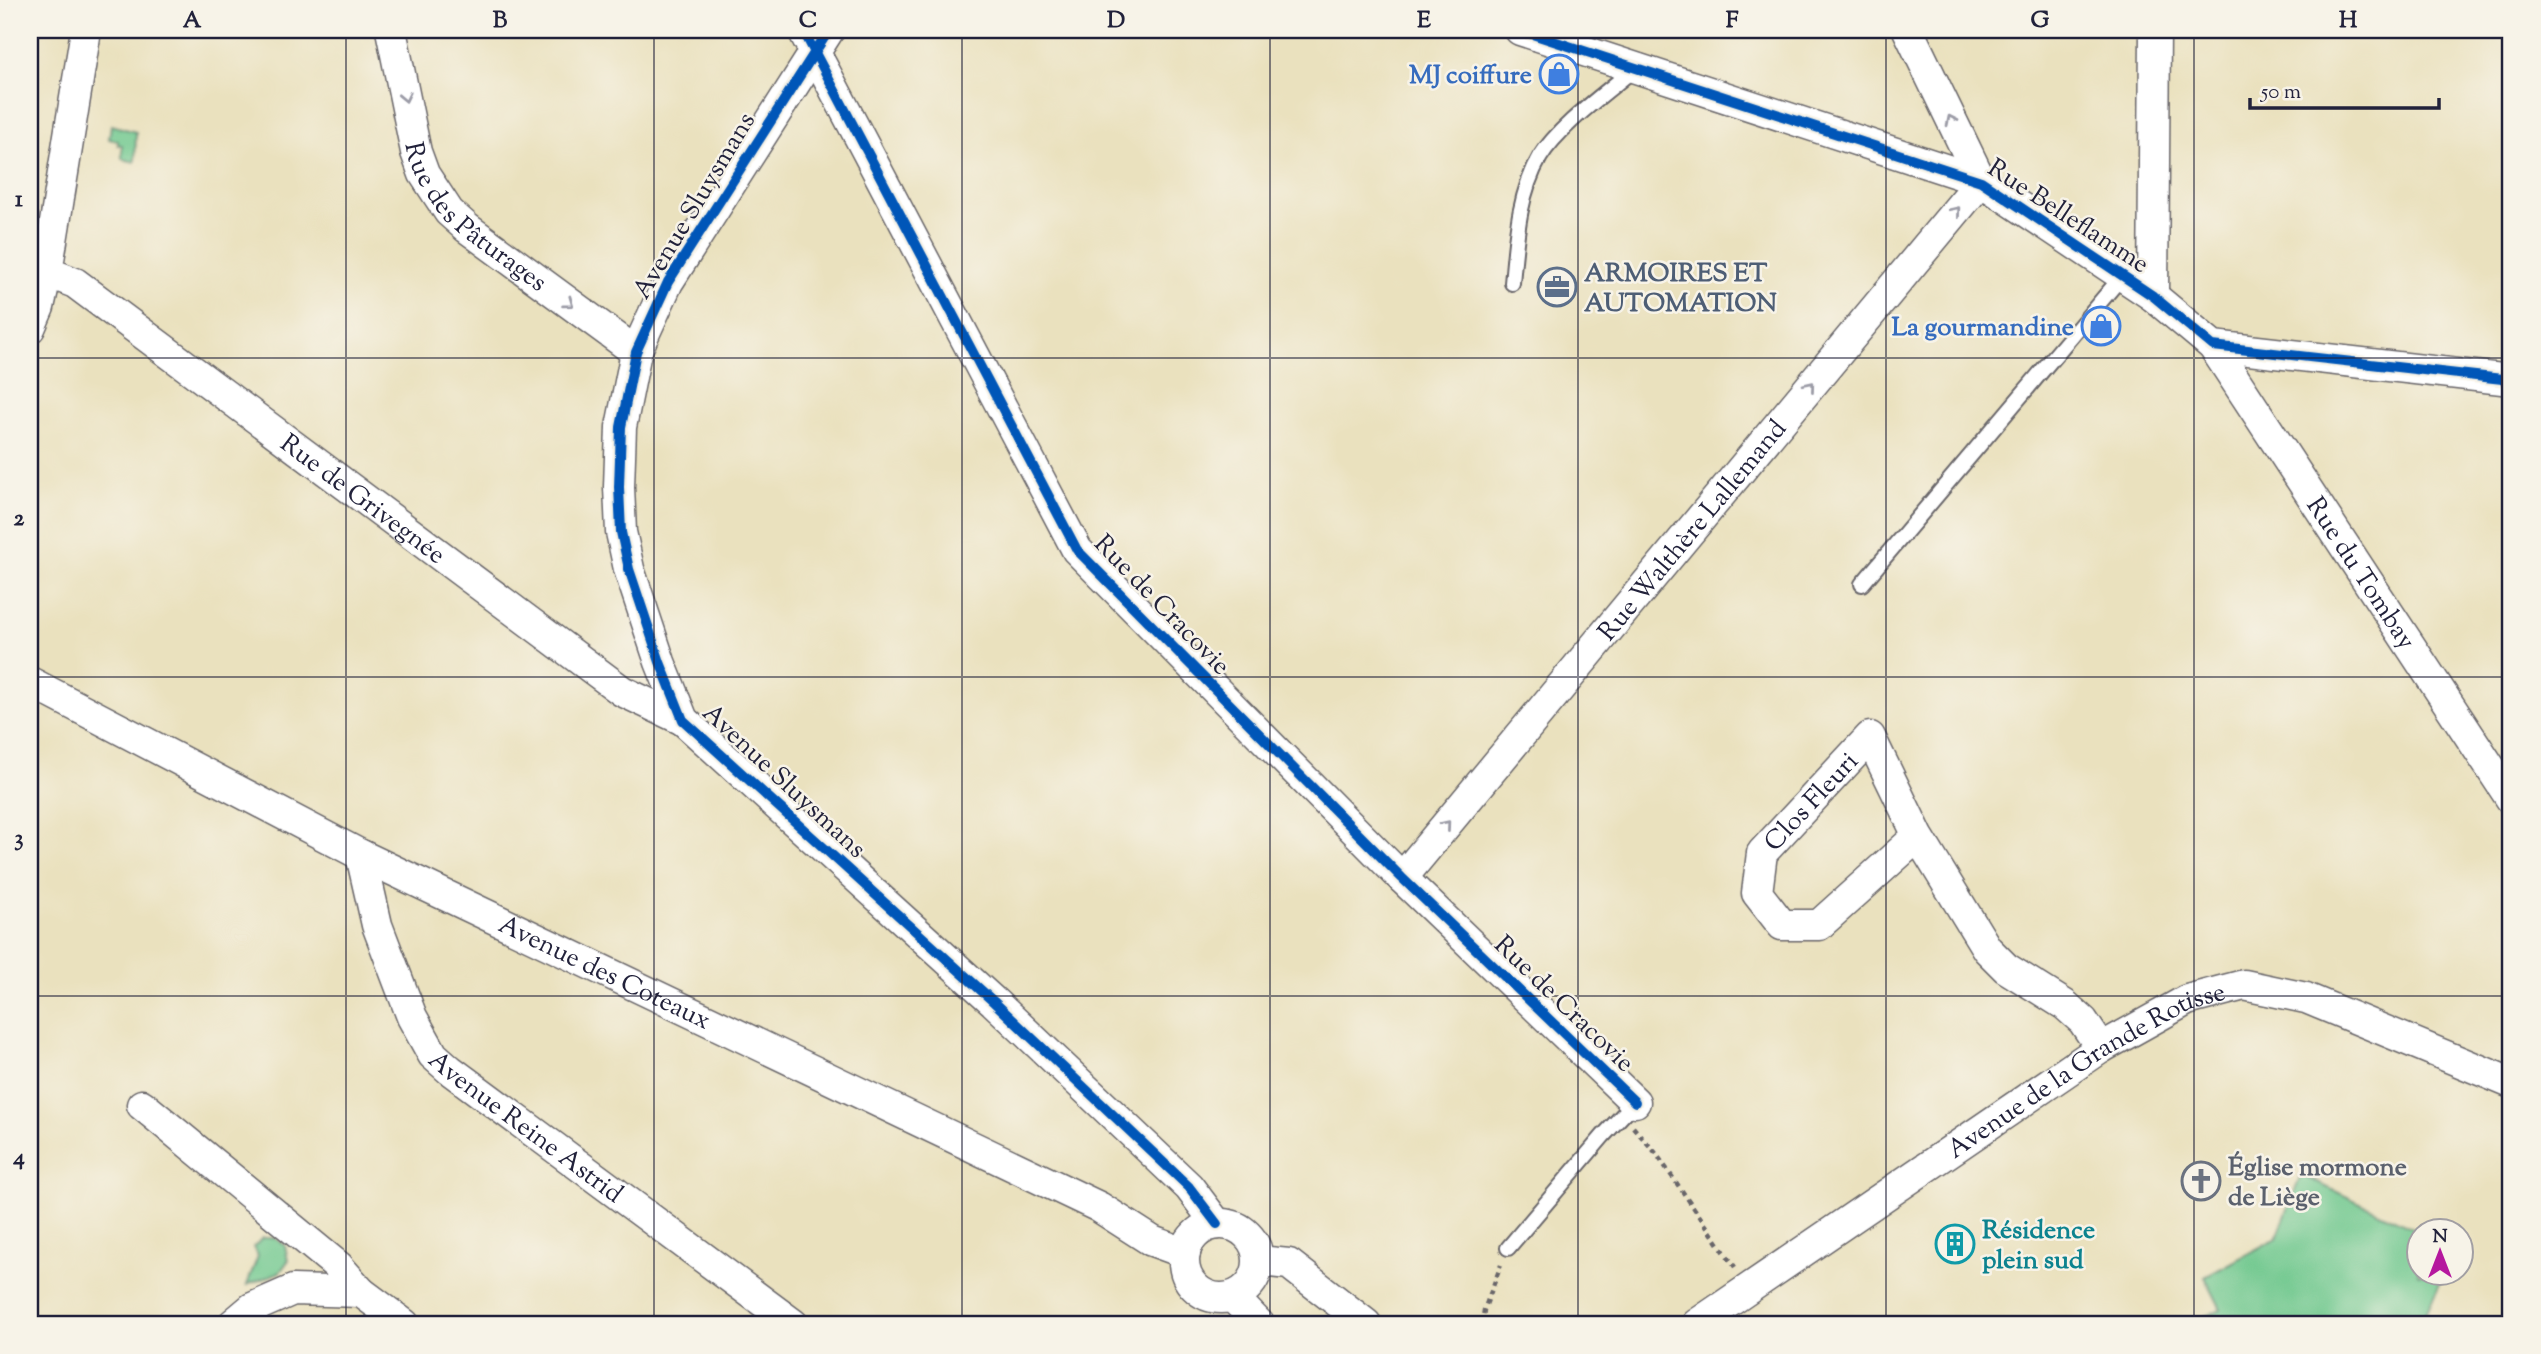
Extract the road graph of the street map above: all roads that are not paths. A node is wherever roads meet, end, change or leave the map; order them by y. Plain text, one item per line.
1 (86, 30) edge
2 (391, 30) edge
3 (1520, 30) edge
4 (1908, 30) edge
5 (2155, 30) edge
6 (816, 37) edge
7 (1598, 43) edge
8 (1635, 68) junction
9 (1981, 181) junction
10 (47, 272) junction
11 (2123, 275) junction
12 (1512, 283) dead end
13 (2153, 296) junction
14 (30, 328) edge
15 (2213, 346) junction
16 (636, 352) junction
17 (2511, 380) edge
18 (1863, 584) dead end
19 (30, 682) edge
20 (683, 720) junction
21 (2511, 799) edge
22 (1918, 836) junction
23 (361, 855) junction
24 (1402, 878) junction
25 (2101, 1048) junction
26 (2511, 1083) edge
27 (142, 1105) dead end
28 (1634, 1114) joint
29 (1217, 1224) junction
30 (297, 1234) junction
31 (1508, 1248) road end
32 (1185, 1253) junction
33 (1259, 1261) junction
34 (293, 1290) junction
35 (361, 1292) junction
36 (1233, 1297) junction
37 (233, 1324) edge
38 (404, 1324) edge
39 (793, 1324) edge
40 (1259, 1324) edge
41 (1366, 1324) edge
42 (1697, 1324) edge

1 - 10 street
2 -> 16 street, Rue des Pâturages
3 - 7 street, Rue Belleflamme
9 -> 4 street
5 - 13 street
6 - 16 street, Avenue Sluysmans
6 - 24 street, Rue de Cracovie
7 - 8 street, Rue Belleflamme
8 - 9 street, Rue Belleflamme
8 - 12 lane
9 - 11 street, Rue Belleflamme
24 -> 9 street, Rue Walthère Lallemand
10 - 14 street
10 - 20 street, Rue de Grivegnée
11 - 13 street, Rue Belleflamme
11 - 18 lane
13 - 15 street, Rue Belleflamme
15 - 17 street
15 - 21 street, Rue du Tombay
16 - 20 street, Avenue Sluysmans
19 - 23 street, Avenue des Coteaux
20 - 29 street, Avenue Sluysmans
22 - 22 street, Clos Fleuri
22 - 25 street, Clos Fleuri
23 - 32 street, Avenue des Coteaux
23 - 39 street, Avenue Reine Astrid
24 - 28 street, Rue de Cracovie
25 - 26 street, Avenue de la Grande Rotisse
25 - 42 street, Avenue de la Grande Rotisse
27 - 30 street
28 - 31 lane
29 - 32 street
29 - 33 street
30 - 34 street
30 - 35 street
32 - 36 street
33 - 36 street
33 - 41 street
34 - 35 street
34 - 37 street
35 - 38 street
36 - 40 street

